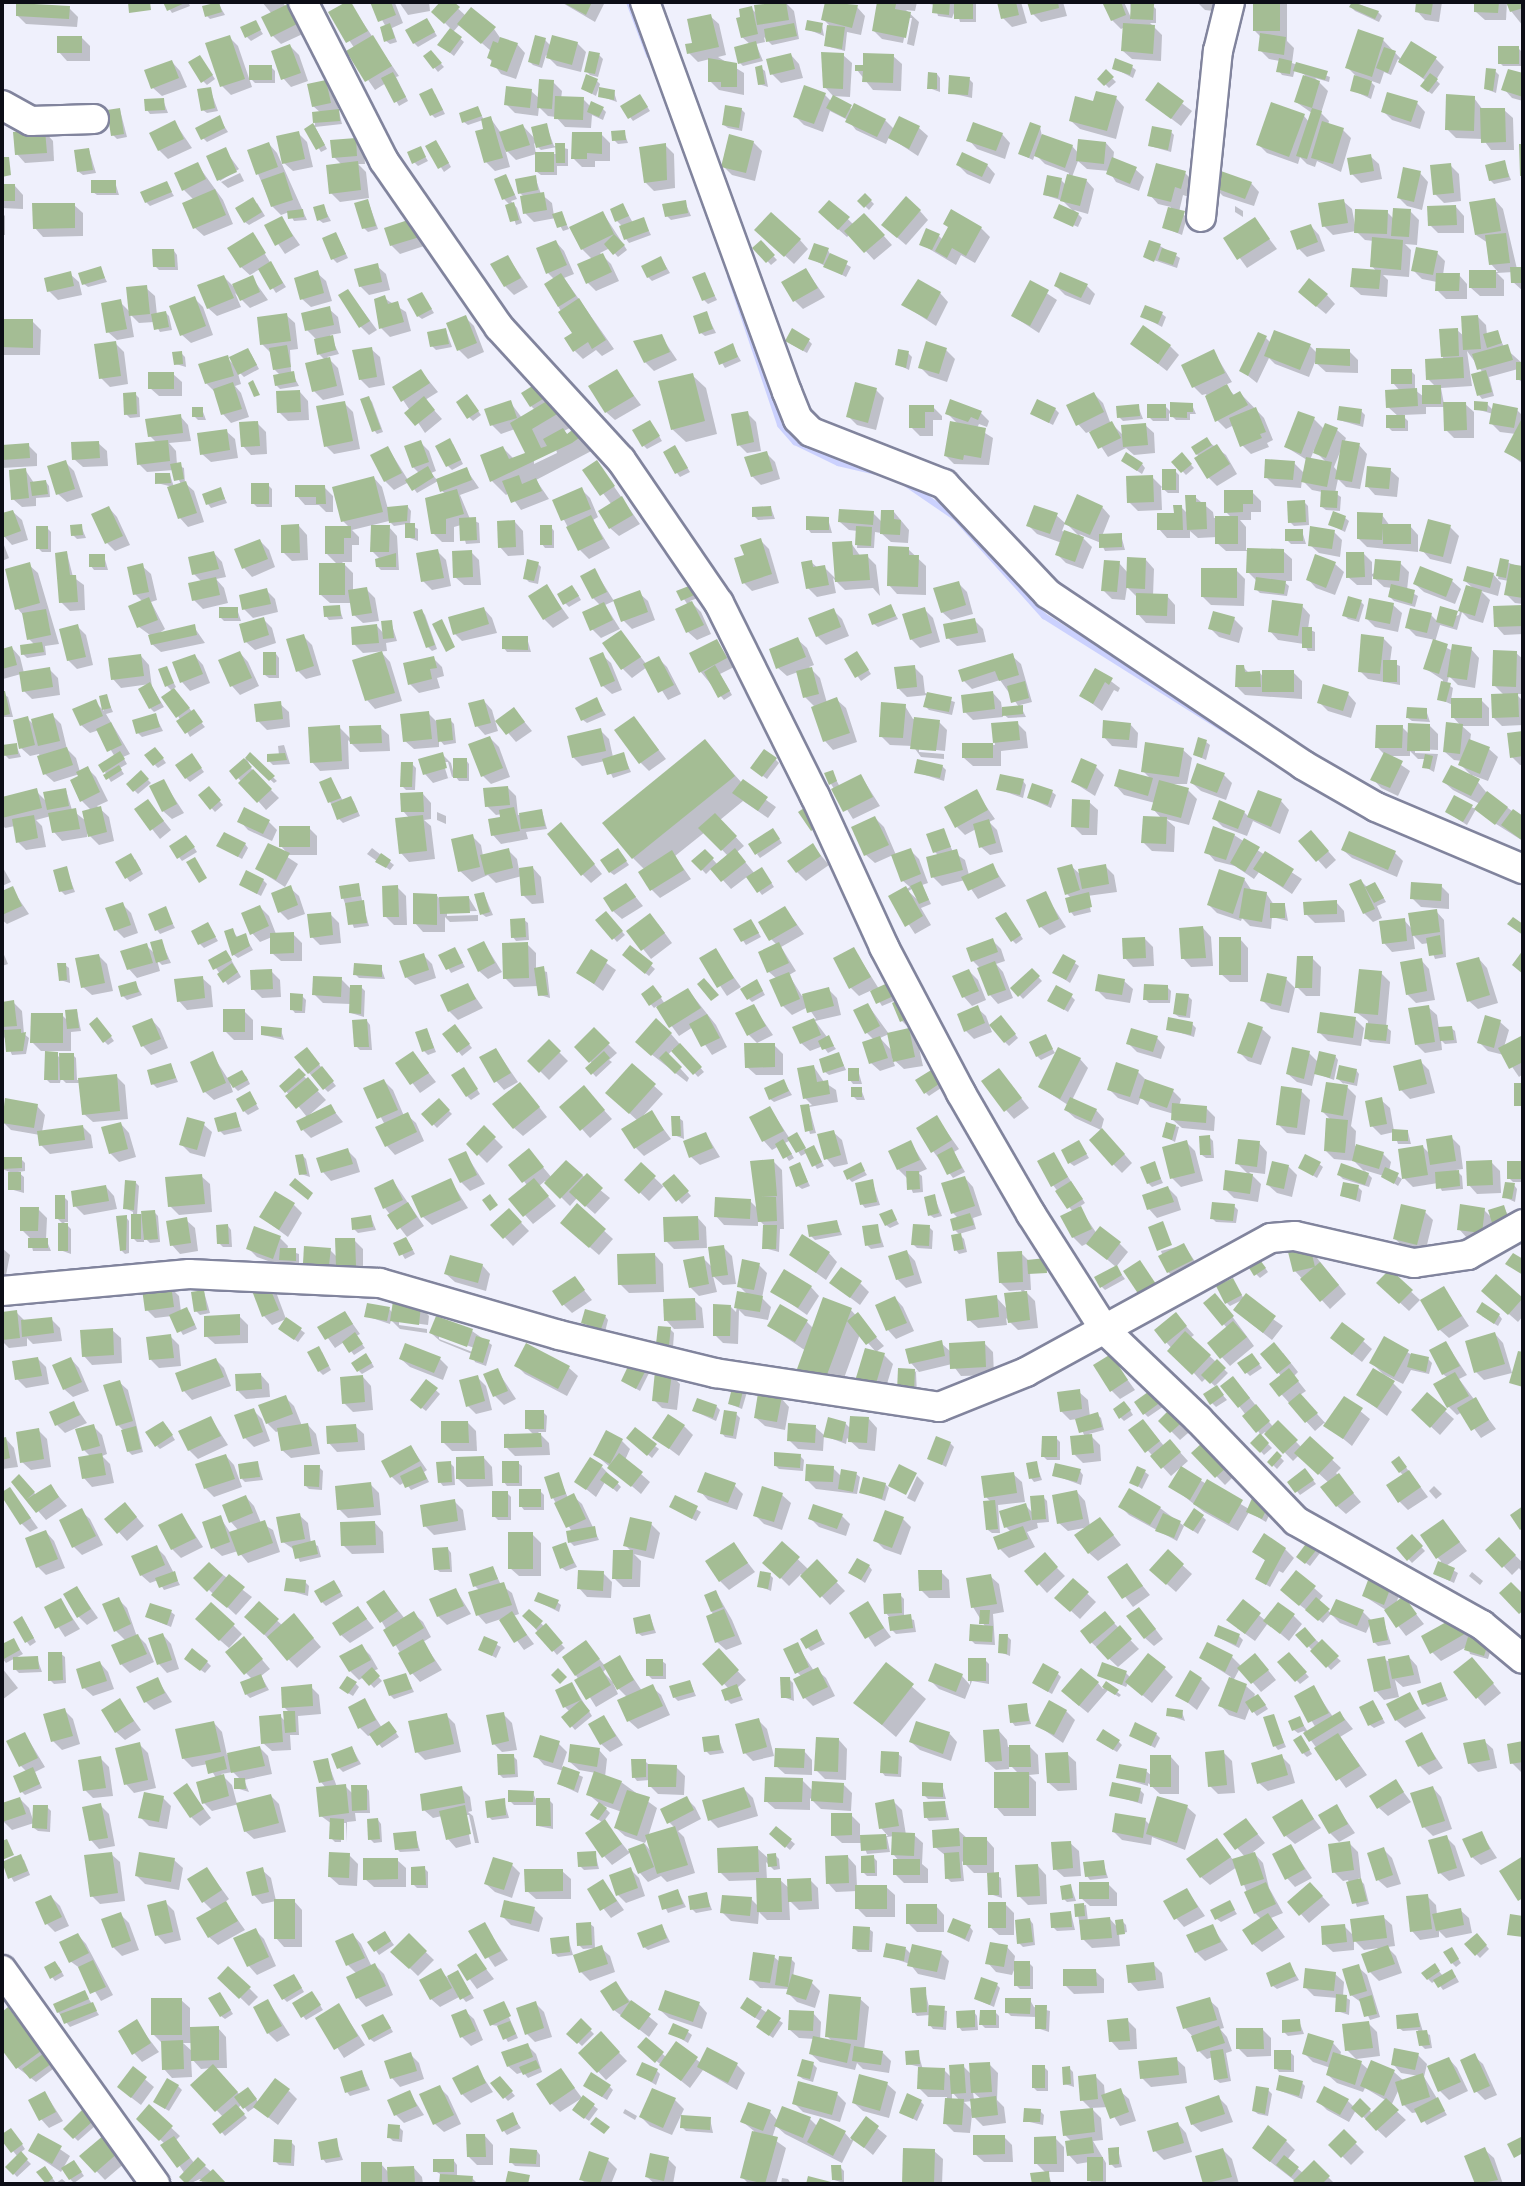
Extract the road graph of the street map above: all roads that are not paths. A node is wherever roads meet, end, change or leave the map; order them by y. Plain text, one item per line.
1 (303, 2) edge
2 (645, 2) edge
3 (1230, 2) edge
4 (2, 105) edge
5 (94, 119) dead end
6 (1201, 217) dead end
7 (1523, 869) edge
8 (1523, 1224) edge
9 (2, 1291) edge
10 (1105, 1330) junction
11 (1523, 1659) edge
12 (2, 1970) edge
13 (155, 2184) edge

1 - 10 street
2 - 7 street
3 - 6 street
4 - 5 street
8 - 10 street
9 - 10 street
10 - 11 street
12 - 13 street

